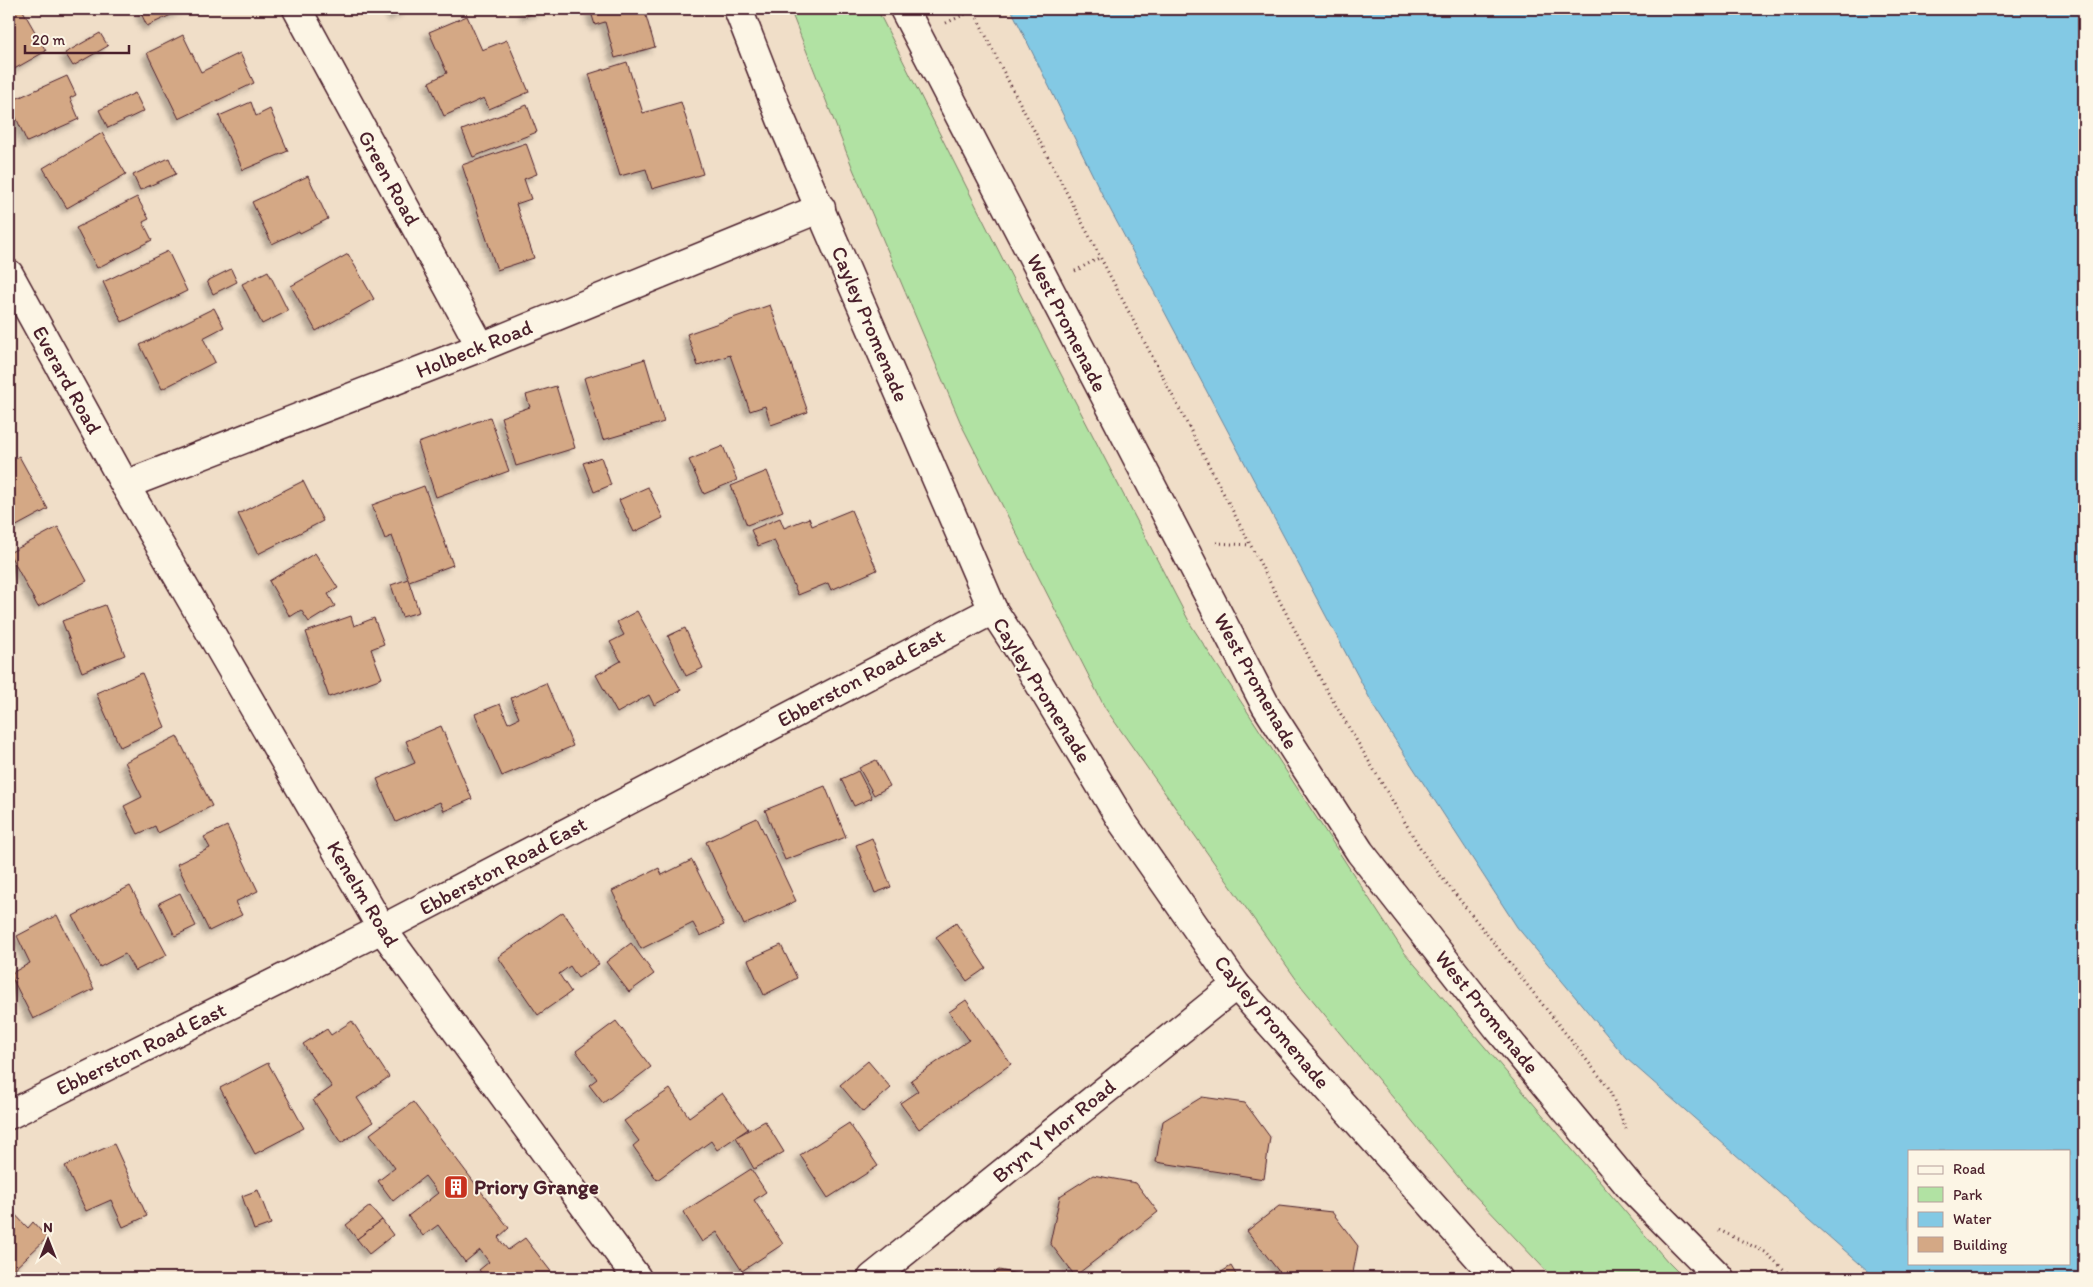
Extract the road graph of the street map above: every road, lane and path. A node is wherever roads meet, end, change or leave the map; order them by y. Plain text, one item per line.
1 (297, 9) edge
2 (738, 9) edge
3 (904, 9) edge
4 (973, 9) edge
5 (821, 208) junction
6 (9, 274) edge
7 (481, 346) junction
8 (125, 485) junction
9 (992, 610) junction
10 (382, 929) junction
11 (1236, 985) junction
12 (9, 1114) edge
13 (1630, 1138) dead end
14 (1714, 1227) dead end
15 (637, 1278) edge
16 (872, 1278) edge
17 (1497, 1278) edge
18 (1720, 1278) edge
19 (1794, 1278) edge

1 - 7 street, Green Road
2 - 5 street, Cayley Promenade
3 - 18 street, West Promenade
4 - 13 path
5 - 7 street, Holbeck Road
5 - 9 street, Cayley Promenade
6 - 8 street, Everard Road
7 - 8 street, Holbeck Road
8 - 10 street, Kenelm Road
9 - 10 street, Ebberston Road East
9 - 11 street, Cayley Promenade
10 - 12 street, Ebberston Road East
10 - 15 street, Kenelm Road
11 - 16 street, Bryn Y Mor Road
11 - 17 street, Cayley Promenade
14 - 19 path

